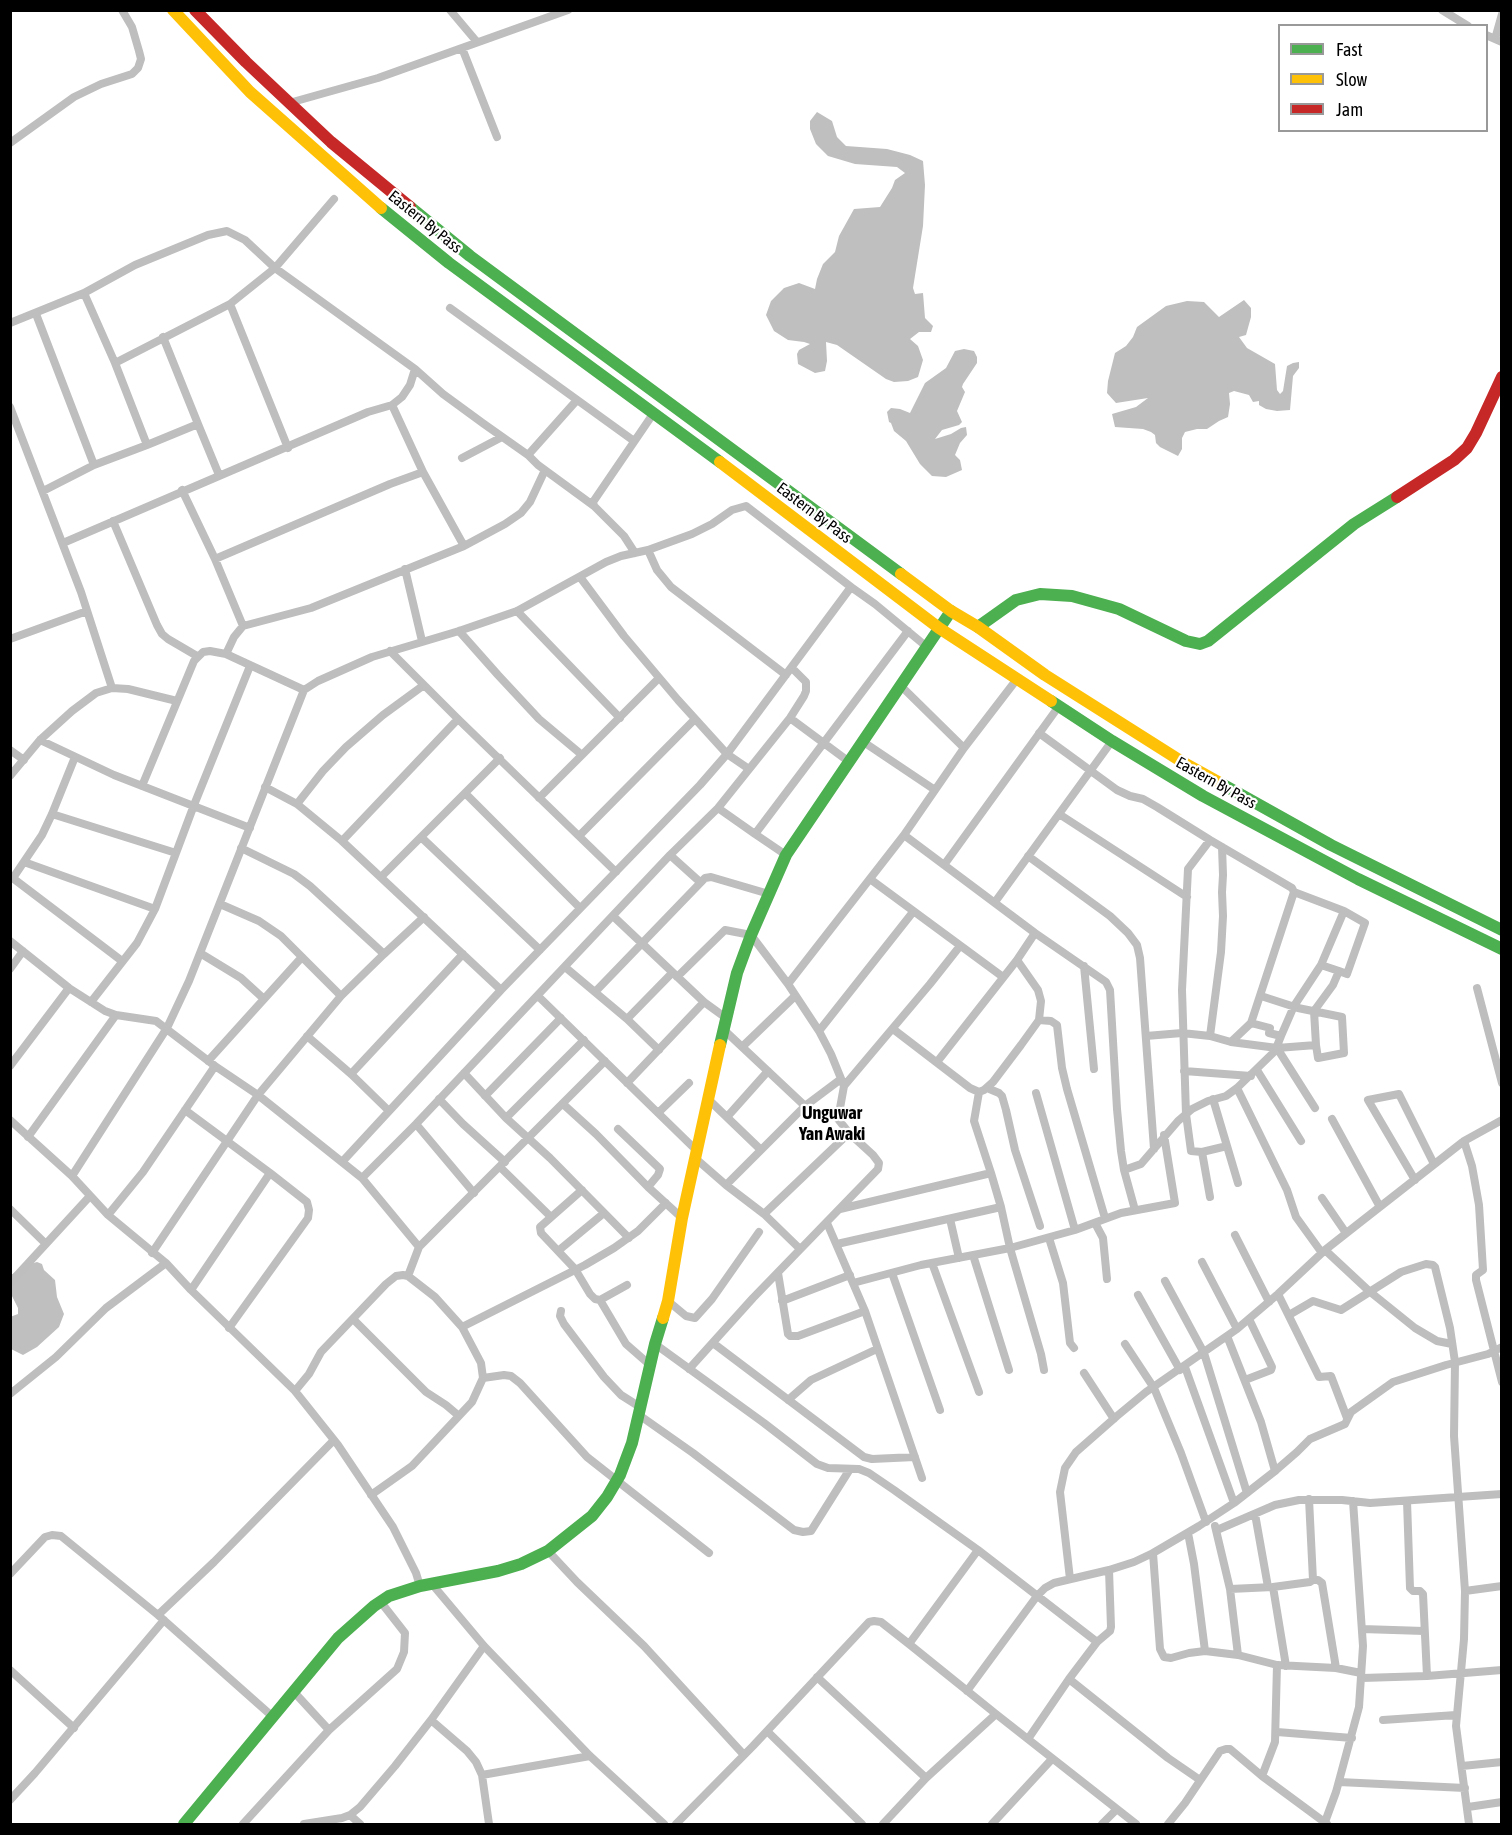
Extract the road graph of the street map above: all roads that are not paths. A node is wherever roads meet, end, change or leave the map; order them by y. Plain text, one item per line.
1 (122, 10) edge
2 (173, 10) edge
3 (195, 10) edge
4 (450, 10) edge
5 (568, 10) edge
6 (1442, 10) edge
7 (1462, 10) edge
8 (1502, 14) edge
9 (1464, 24) edge
10 (1494, 39) edge
11 (477, 42) junction
12 (462, 48) junction
13 (289, 104) junction
14 (496, 137) dead end
15 (10, 143) edge
16 (334, 199) dead end
17 (275, 268) junction
18 (84, 293) junction
19 (230, 304) junction
20 (450, 308) dead end
21 (36, 314) junction
22 (10, 323) edge
23 (163, 337) junction
24 (115, 363) junction
25 (415, 369) junction
26 (1502, 377) edge
27 (577, 400) junction
28 (392, 405) junction
29 (10, 406) edge
30 (653, 414) junction
31 (198, 424) junction
32 (502, 437) junction
33 (634, 441) junction
34 (147, 445) junction
35 (288, 448) junction
36 (528, 455) junction
37 (462, 458) dead end
38 (94, 465) junction
39 (545, 470) junction
40 (423, 472) junction
41 (219, 475) junction
42 (182, 490) junction
43 (43, 491) junction
44 (594, 506) junction
45 (113, 520) junction
46 (63, 543) junction
47 (464, 546) junction
48 (648, 550) junction
49 (635, 553) junction
50 (215, 559) junction
51 (405, 569) junction
52 (580, 577) junction
53 (851, 587) junction
54 (87, 611) junction
55 (517, 611) junction
56 (951, 611) junction
57 (243, 626) junction
58 (978, 627) junction
59 (939, 628) junction
60 (459, 631) junction
61 (908, 631) junction
62 (10, 639) edge
63 (422, 641) junction
64 (927, 647) junction
65 (390, 651) junction
66 (226, 654) junction
67 (197, 656) junction
68 (250, 666) junction
69 (792, 668) junction
70 (786, 675) junction
71 (659, 678) junction
72 (1017, 679) junction
73 (424, 685) junction
74 (900, 686) junction
75 (112, 688) junction
76 (304, 690) junction
77 (177, 701) junction
78 (1059, 706) junction
79 (620, 718) junction
80 (790, 718) junction
81 (458, 719) junction
82 (695, 719) junction
83 (1039, 733) junction
84 (40, 740) junction
85 (862, 741) junction
86 (1112, 741) junction
87 (824, 744) junction
88 (964, 748) junction
89 (10, 750) edge
90 (727, 753) junction
91 (582, 755) junction
92 (75, 757) junction
93 (500, 758) junction
94 (24, 760) junction
95 (849, 761) junction
96 (749, 769) junction
97 (1090, 771) junction
98 (10, 776) edge
99 (142, 786) junction
100 (265, 786) junction
101 (935, 790) junction
102 (465, 793) junction
103 (539, 798) junction
104 (297, 804) junction
105 (194, 805) junction
106 (718, 808) junction
107 (52, 814) junction
108 (1059, 814) junction
109 (250, 828) junction
110 (755, 834) junction
111 (904, 835) junction
112 (579, 836) junction
113 (421, 837) junction
114 (1210, 840) junction
115 (342, 841) junction
116 (1222, 847) junction
117 (241, 848) junction
118 (176, 853) junction
119 (670, 855) junction
120 (786, 855) junction
121 (1028, 856) junction
122 (24, 862) junction
123 (944, 865) junction
124 (616, 872) junction
125 (12, 877) edge
126 (381, 877) junction
127 (870, 879) junction
128 (700, 882) junction
129 (1294, 892) junction
130 (769, 894) junction
131 (1186, 897) junction
132 (995, 902) junction
133 (220, 904) junction
134 (580, 908) junction
135 (155, 909) junction
136 (1344, 911) junction
137 (913, 912) junction
138 (613, 916) junction
139 (424, 917) junction
140 (1502, 930) edge
141 (1035, 933) junction
142 (751, 935) junction
143 (10, 941) edge
144 (642, 944) junction
145 (960, 946) junction
146 (1502, 949) edge
147 (540, 950) junction
148 (23, 951) junction
149 (200, 953) junction
150 (384, 954) junction
151 (463, 954) junction
152 (302, 957) junction
153 (1017, 960) junction
154 (122, 962) junction
155 (1321, 965) junction
156 (1084, 966) junction
157 (565, 967) junction
158 (10, 969) edge
159 (1339, 972) junction
160 (675, 975) junction
161 (1003, 977) junction
162 (788, 984) junction
163 (69, 988) junction
164 (1477, 988) dead end
165 (501, 990) junction
166 (595, 992) junction
167 (341, 996) junction
168 (538, 996) junction
169 (795, 996) junction
170 (1261, 996) junction
171 (264, 999) junction
172 (91, 1002) junction
173 (704, 1002) junction
174 (1294, 1006) junction
175 (1314, 1011) junction
176 (116, 1015) junction
177 (561, 1018) junction
178 (627, 1019) junction
179 (1039, 1020) junction
180 (1251, 1023) junction
181 (724, 1024) junction
182 (166, 1028) junction
183 (893, 1029) junction
184 (819, 1031) junction
185 (1182, 1033) junction
186 (307, 1036) junction
187 (1146, 1036) junction
188 (1210, 1036) junction
189 (1281, 1036) junction
190 (584, 1040) junction
191 (1231, 1042) junction
192 (1316, 1045) junction
193 (742, 1047) junction
194 (1276, 1048) junction
195 (658, 1050) junction
196 (605, 1061) junction
197 (937, 1062) junction
198 (212, 1064) junction
199 (10, 1066) edge
200 (1094, 1069) dead end
201 (768, 1071) junction
202 (1184, 1071) junction
203 (464, 1073) junction
204 (1254, 1073) junction
205 (351, 1074) junction
206 (842, 1082) junction
207 (627, 1083) junction
208 (689, 1083) dead end
209 (1502, 1083) edge
210 (1237, 1088) junction
211 (982, 1090) junction
212 (1036, 1093) dead end
213 (258, 1095) junction
214 (485, 1096) junction
215 (440, 1099) junction
216 (708, 1099) junction
217 (1213, 1099) junction
218 (563, 1104) junction
219 (805, 1106) junction
220 (1315, 1108) dead end
221 (185, 1110) junction
222 (389, 1111) junction
223 (658, 1113) junction
224 (1186, 1114) junction
225 (727, 1117) junction
226 (506, 1118) junction
227 (1332, 1119) dead end
228 (10, 1120) edge
229 (1502, 1120) edge
230 (416, 1124) junction
231 (618, 1129) dead end
232 (849, 1133) junction
233 (1164, 1135) junction
234 (28, 1137) junction
235 (529, 1138) junction
236 (1300, 1141) dead end
237 (1464, 1141) junction
238 (228, 1142) junction
239 (1227, 1146) junction
240 (1154, 1149) junction
241 (761, 1150) junction
242 (1203, 1152) junction
243 (696, 1154) junction
244 (342, 1162) junction
245 (503, 1164) junction
246 (1434, 1164) junction
247 (1124, 1170) junction
248 (270, 1173) junction
249 (991, 1173) junction
250 (72, 1176) junction
251 (362, 1178) junction
252 (1415, 1180) junction
253 (1238, 1183) dead end
254 (726, 1185) junction
255 (648, 1187) junction
256 (582, 1190) junction
257 (474, 1193) junction
258 (90, 1196) junction
259 (1210, 1197) dead end
260 (1322, 1198) dead end
261 (666, 1203) junction
262 (1380, 1206) junction
263 (1001, 1207) junction
264 (10, 1209) edge
265 (840, 1209) junction
266 (1135, 1210) junction
267 (604, 1213) junction
268 (764, 1214) junction
269 (108, 1215) junction
270 (551, 1217) junction
271 (682, 1218) junction
272 (1105, 1218) junction
273 (950, 1219) junction
274 (827, 1223) junction
275 (1095, 1223) junction
276 (1040, 1226) dead end
277 (1075, 1230) junction
278 (759, 1232) dead end
279 (1346, 1233) junction
280 (1235, 1235) dead end
281 (629, 1238) junction
282 (1049, 1238) junction
283 (46, 1244) junction
284 (837, 1244) junction
285 (420, 1247) junction
286 (1010, 1248) junction
287 (800, 1249) junction
288 (558, 1251) junction
289 (1324, 1251) junction
290 (152, 1252) junction
291 (973, 1255) junction
292 (959, 1258) junction
293 (1202, 1262) dead end
294 (166, 1263) junction
295 (932, 1263) junction
296 (575, 1269) junction
297 (778, 1273) junction
298 (892, 1273) junction
299 (408, 1276) junction
300 (851, 1279) junction
301 (1107, 1279) dead end
302 (1166, 1281) dead end
303 (10, 1283) edge
304 (627, 1286) dead end
305 (191, 1290) junction
306 (1369, 1291) junction
307 (1278, 1294) junction
308 (1138, 1295) dead end
309 (600, 1300) junction
310 (668, 1301) junction
311 (782, 1301) junction
312 (1269, 1302) junction
313 (561, 1311) dead end
314 (865, 1311) junction
315 (1289, 1315) junction
316 (1250, 1319) junction
317 (354, 1320) junction
318 (462, 1326) junction
319 (230, 1328) junction
320 (1237, 1329) junction
321 (1227, 1336) junction
322 (713, 1343) junction
323 (655, 1344) junction
324 (1125, 1344) dead end
325 (1452, 1344) junction
326 (1074, 1348) dead end
327 (877, 1349) junction
328 (1498, 1349) edge
329 (1204, 1353) junction
330 (1455, 1362) junction
331 (650, 1365) junction
332 (690, 1369) junction
333 (1183, 1369) junction
334 (1009, 1370) dead end
335 (1044, 1370) dead end
336 (1084, 1373) dead end
337 (483, 1378) junction
338 (1245, 1380) junction
339 (1502, 1382) edge
340 (1154, 1388) junction
341 (295, 1391) junction
342 (979, 1392) dead end
343 (10, 1394) edge
344 (788, 1400) junction
345 (940, 1410) dead end
346 (640, 1411) junction
347 (459, 1416) junction
348 (1347, 1418) junction
349 (1114, 1419) junction
350 (333, 1441) junction
351 (915, 1457) junction
352 (850, 1469) junction
353 (1275, 1471) junction
354 (922, 1478) dead end
355 (617, 1480) junction
356 (1247, 1493) junction
357 (1502, 1494) edge
358 (371, 1495) junction
359 (1459, 1496) junction
360 (1309, 1499) junction
361 (1353, 1501) junction
362 (1407, 1501) junction
363 (1234, 1503) junction
364 (1256, 1514) junction
365 (1209, 1520) junction
366 (1217, 1530) junction
367 (1188, 1533) junction
368 (978, 1550) junction
369 (548, 1551) junction
370 (709, 1553) dead end
371 (1153, 1553) junction
372 (1109, 1570) junction
373 (10, 1574) edge
374 (1070, 1579) junction
375 (1313, 1580) junction
376 (426, 1585) junction
377 (1502, 1586) edge
378 (1271, 1587) junction
379 (1230, 1589) junction
380 (1465, 1591) junction
381 (1037, 1596) junction
382 (380, 1602) junction
383 (161, 1618) junction
384 (1362, 1629) junction
385 (1424, 1631) junction
386 (1097, 1642) junction
387 (909, 1644) junction
388 (484, 1646) junction
389 (1204, 1651) junction
390 (1238, 1655) junction
391 (1281, 1666) junction
392 (1336, 1668) junction
393 (10, 1670) edge
394 (1502, 1670) edge
395 (1460, 1674) junction
396 (1361, 1676) junction
397 (1427, 1676) junction
398 (817, 1677) junction
399 (1069, 1679) junction
400 (967, 1691) junction
401 (294, 1692) junction
402 (996, 1714) junction
403 (1456, 1715) junction
404 (273, 1717) junction
405 (431, 1720) junction
406 (1383, 1720) dead end
407 (74, 1728) junction
408 (329, 1730) junction
409 (767, 1731) junction
410 (1277, 1732) junction
411 (1352, 1738) junction
412 (1028, 1739) junction
413 (744, 1755) junction
414 (590, 1756) junction
415 (1052, 1759) junction
416 (1502, 1762) edge
417 (1462, 1766) junction
418 (482, 1775) junction
419 (1262, 1776) junction
420 (926, 1778) junction
421 (1200, 1780) junction
422 (1339, 1782) junction
423 (1465, 1788) junction
424 (10, 1800) edge
425 (1502, 1802) edge
426 (1468, 1807) junction
427 (1117, 1809) junction
428 (350, 1815) junction
429 (1326, 1823) edge
430 (184, 1824) edge
431 (243, 1824) edge
432 (304, 1824) edge
433 (360, 1824) edge
434 (489, 1824) edge
435 (664, 1824) edge
436 (676, 1824) edge
437 (862, 1824) edge
438 (883, 1824) edge
439 (992, 1824) edge
440 (1102, 1824) edge
441 (1136, 1824) edge
442 (1168, 1824) edge
443 (1469, 1824) edge

1 - 15 street
2 - 30 main road, Eastern By Pass
3 - 13 main road, Eastern By Pass
4 - 11 street
5 - 11 street
6 - 9 street
7 - 9 street
8 - 10 street
11 - 12 street
12 - 13 street
12 - 14 street
13 - 56 main road, Eastern By Pass
16 - 17 street
17 - 18 street
17 - 19 street
17 - 25 street
18 - 21 street
18 - 24 street
19 - 23 street
19 - 35 street
20 - 27 street
21 - 22 street
21 - 38 street
23 - 24 street
23 - 31 street
24 - 34 street
25 - 28 street
25 - 32 street
26 - 58 main road
27 - 33 street
27 - 36 street
28 - 35 street
28 - 40 street
29 - 43 street
30 - 33 street
30 - 59 main road, Eastern By Pass
31 - 34 street
31 - 41 street
32 - 36 street
32 - 37 street
33 - 44 street
34 - 38 street
35 - 41 street
36 - 39 street
38 - 43 street
39 - 44 street
39 - 47 street
40 - 47 street
40 - 50 street
41 - 42 street
42 - 45 street
42 - 50 street
43 - 46 street
44 - 49 street
45 - 46 street
45 - 67 street
46 - 54 street
47 - 51 street
48 - 49 street
48 - 53 street
48 - 70 street
49 - 52 street
50 - 57 street
51 - 57 street
51 - 63 street
52 - 55 street
52 - 71 street
53 - 61 street
53 - 69 street
54 - 62 street
54 - 75 street
55 - 60 street
55 - 79 street
56 - 58 main road, Eastern By Pass
56 - 59 main road
57 - 66 street
58 - 140 main road, Eastern By Pass
59 - 64 main road
59 - 72 main road, Eastern By Pass
60 - 63 street
60 - 91 street
61 - 64 street
61 - 87 street
63 - 65 street
64 - 74 main road
65 - 73 street
65 - 76 street
66 - 67 street
66 - 68 street
67 - 77 street
68 - 76 street
68 - 105 street
69 - 70 street
69 - 80 street
70 - 90 street
71 - 79 street
71 - 82 street
72 - 78 main road, Eastern By Pass
72 - 88 street
73 - 81 street
73 - 104 street
74 - 85 main road
74 - 88 street
75 - 77 street
75 - 84 street
76 - 100 street
77 - 99 street
78 - 83 street
78 - 86 main road, Eastern By Pass
79 - 91 street
80 - 87 street
80 - 96 street
81 - 93 street
81 - 115 street
82 - 90 street
82 - 112 street
83 - 97 street
83 - 123 street
84 - 92 street
84 - 94 street
85 - 95 main road
85 - 101 street
86 - 97 street
86 - 146 main road, Eastern By Pass
87 - 95 street
87 - 110 street
88 - 101 street
89 - 94 street
90 - 96 street
90 - 124 street
91 - 103 street
92 - 99 street
92 - 107 street
93 - 102 street
93 - 103 street
94 - 98 street
95 - 120 main road
96 - 106 street
97 - 108 street
97 - 114 street
99 - 105 street
100 - 104 street
100 - 109 street
101 - 111 street
102 - 113 street
102 - 134 street
103 - 112 street
104 - 115 street
105 - 109 street
105 - 118 street
106 - 110 street
106 - 119 street
107 - 118 street
107 - 122 street
108 - 121 street
108 - 131 street
109 - 117 street
110 - 120 street
111 - 123 street
111 - 127 street
112 - 124 street
113 - 126 street
113 - 147 street
114 - 116 street
114 - 131 street
115 - 126 street
116 - 129 street
116 - 188 street
117 - 133 street
117 - 150 street
118 - 135 street
119 - 128 street
119 - 138 street
120 - 130 main road
121 - 132 street
121 - 187 street
122 - 125 street
122 - 135 street
123 - 132 street
124 - 134 street
125 - 154 street
126 - 139 street
127 - 137 street
127 - 162 street
128 - 130 street
128 - 144 street
129 - 136 street
129 - 170 street
130 - 142 main road
131 - 185 street
132 - 141 street
133 - 149 street
133 - 152 street
134 - 147 street
135 - 154 street
136 - 155 street
136 - 159 street
137 - 145 street
137 - 184 street
138 - 144 street
138 - 157 street
139 - 150 street
139 - 151 street
141 - 153 street
141 - 156 street
142 - 160 street
142 - 162 street
142 - 181 main road
143 - 148 street
144 - 160 street
144 - 166 street
145 - 161 street
145 - 183 street
147 - 165 street
148 - 158 street
148 - 163 street
149 - 171 street
149 - 182 street
150 - 167 street
151 - 165 street
151 - 205 street
152 - 167 street
152 - 171 street
153 - 161 street
153 - 179 street
154 - 172 street
155 - 159 street
155 - 174 street
156 - 200 street
156 - 247 street
157 - 166 street
157 - 168 street
159 - 175 street
160 - 173 street
160 - 178 street
161 - 197 street
162 - 169 street
163 - 172 street
163 - 199 street
164 - 209 street
165 - 222 street
166 - 178 street
167 - 186 street
168 - 177 street
168 - 203 street
169 - 184 street
169 - 193 street
170 - 174 street
170 - 180 street
171 - 198 street
172 - 176 street
173 - 181 street
173 - 195 street
174 - 175 street
174 - 189 street
175 - 192 street
175 - 192 street
176 - 182 street
176 - 234 street
177 - 190 street
177 - 214 street
178 - 195 street
179 - 211 street
179 - 272 street
180 - 189 street
180 - 191 street
181 - 193 street
181 - 216 main road
182 - 198 street
182 - 250 street
183 - 197 street
183 - 206 street
184 - 206 street
185 - 187 street
185 - 188 street
185 - 202 street
186 - 205 street
186 - 213 street
187 - 240 street
188 - 191 street
189 - 194 street
190 - 196 street
190 - 226 street
191 - 194 street
192 - 194 street
193 - 201 street
194 - 204 street
194 - 220 street
195 - 207 street
196 - 207 street
196 - 218 street
197 - 211 street
198 - 213 street
198 - 221 street
201 - 219 street
201 - 225 street
202 - 204 street
202 - 224 street
203 - 214 street
203 - 215 street
204 - 210 street
204 - 236 street
205 - 222 street
206 - 219 street
206 - 232 street
207 - 223 street
208 - 223 street
210 - 217 street
210 - 289 street
211 - 249 street
211 - 276 street
212 - 277 street
213 - 238 street
213 - 244 street
214 - 226 street
215 - 230 street
215 - 245 street
216 - 225 street
216 - 243 main road
217 - 224 street
217 - 239 street
218 - 235 street
218 - 255 street
219 - 241 street
221 - 238 street
221 - 269 street
222 - 244 street
223 - 243 street
224 - 233 street
224 - 242 street
225 - 241 street
226 - 235 street
227 - 262 street
228 - 234 street
229 - 237 street
230 - 251 street
230 - 257 street
231 - 255 street
232 - 265 street
232 - 268 street
233 - 240 street
233 - 266 street
234 - 250 street
235 - 245 street
235 - 256 street
237 - 246 street
237 - 328 street
238 - 248 street
238 - 290 street
239 - 242 street
239 - 253 street
240 - 247 street
241 - 254 street
242 - 259 street
243 - 254 street
243 - 271 main road
244 - 251 street
245 - 257 street
245 - 270 street
246 - 252 street
246 - 252 street
247 - 266 street
248 - 305 street
248 - 319 street
249 - 263 street
249 - 265 street
250 - 258 street
251 - 285 street
252 - 262 street
254 - 268 street
255 - 261 street
256 - 267 street
256 - 270 street
257 - 285 street
258 - 269 street
258 - 283 street
260 - 279 street
261 - 271 street
261 - 281 street
262 - 279 street
263 - 273 street
263 - 286 street
264 - 283 street
265 - 274 street
266 - 272 street
267 - 281 street
267 - 288 street
268 - 287 street
269 - 290 street
270 - 288 street
271 - 310 main road
272 - 275 street
273 - 284 street
273 - 292 street
274 - 284 street
274 - 287 street
275 - 277 street
275 - 301 street
277 - 282 street
278 - 310 street
279 - 289 street
280 - 312 street
281 - 296 street
282 - 286 street
282 - 326 street
283 - 303 street
284 - 300 street
285 - 299 street
286 - 291 street
286 - 335 street
287 - 297 street
288 - 296 street
289 - 306 street
289 - 307 street
290 - 294 street
291 - 292 street
291 - 334 street
292 - 295 street
293 - 320 street
294 - 305 street
294 - 343 street
295 - 298 street
295 - 342 street
296 - 309 street
296 - 318 street
297 - 311 street
297 - 322 street
298 - 300 street
298 - 345 street
299 - 317 street
299 - 318 street
300 - 311 street
300 - 314 street
302 - 329 street
304 - 309 street
305 - 319 street
306 - 315 street
306 - 325 street
306 - 325 street
307 - 312 street
307 - 315 street
308 - 333 street
309 - 331 street
310 - 323 main road
311 - 314 street
312 - 316 street
313 - 346 street
314 - 327 street
315 - 348 street
316 - 320 street
316 - 338 street
317 - 341 street
317 - 347 street
318 - 337 street
319 - 341 street
320 - 321 street
321 - 329 street
321 - 338 street
322 - 332 street
322 - 344 street
323 - 331 main road
323 - 332 street
324 - 340 street
325 - 330 street
327 - 344 street
327 - 351 street
328 - 330 street
328 - 339 street
329 - 333 street
329 - 356 street
330 - 348 street
330 - 359 street
331 - 346 main road
332 - 352 street
333 - 340 street
333 - 363 street
336 - 349 street
337 - 347 street
337 - 355 street
338 - 353 street
340 - 349 street
340 - 365 street
341 - 350 street
344 - 351 street
346 - 352 street
346 - 355 main road
347 - 358 street
348 - 353 street
349 - 374 street
350 - 358 street
350 - 383 street
351 - 354 street
352 - 368 street
353 - 356 street
355 - 369 main road
355 - 370 street
356 - 363 street
357 - 359 street
358 - 376 street
359 - 362 street
359 - 380 street
360 - 361 street
360 - 364 street
360 - 375 street
361 - 362 street
361 - 384 street
362 - 385 street
363 - 365 street
364 - 366 street
364 - 378 street
365 - 366 street
365 - 367 street
366 - 379 street
367 - 371 street
367 - 389 street
368 - 381 street
368 - 387 street
369 - 376 main road
369 - 413 street
371 - 372 street
371 - 389 street
372 - 374 street
372 - 386 street
373 - 383 street
374 - 381 street
375 - 378 street
375 - 392 street
376 - 382 main road
376 - 388 street
377 - 380 street
378 - 379 street
378 - 391 street
379 - 390 street
380 - 395 street
381 - 386 street
381 - 400 street
382 - 401 main road
382 - 408 street
383 - 404 street
383 - 407 street
384 - 385 street
384 - 396 street
385 - 397 street
386 - 399 street
387 - 398 street
387 - 400 street
388 - 405 street
388 - 414 street
389 - 390 street
390 - 391 street
391 - 392 street
391 - 410 street
392 - 396 street
393 - 407 street
394 - 395 street
395 - 397 street
395 - 403 street
396 - 397 street
396 - 411 street
398 - 409 street
398 - 420 street
399 - 412 street
399 - 421 street
400 - 402 street
401 - 404 main road
401 - 408 street
402 - 412 street
402 - 420 street
403 - 406 street
403 - 417 street
404 - 430 main road
405 - 418 street
405 - 428 street
407 - 424 street
408 - 431 street
409 - 413 street
409 - 437 street
410 - 411 street
410 - 419 street
411 - 422 street
412 - 415 street
413 - 436 street
414 - 418 street
414 - 435 street
415 - 427 street
415 - 439 street
416 - 417 street
417 - 423 street
418 - 434 street
419 - 421 street
419 - 429 street
420 - 438 street
421 - 442 street
422 - 423 street
422 - 429 street
423 - 426 street
425 - 426 street
426 - 443 street
427 - 440 street
427 - 441 street
428 - 432 street
428 - 433 street

